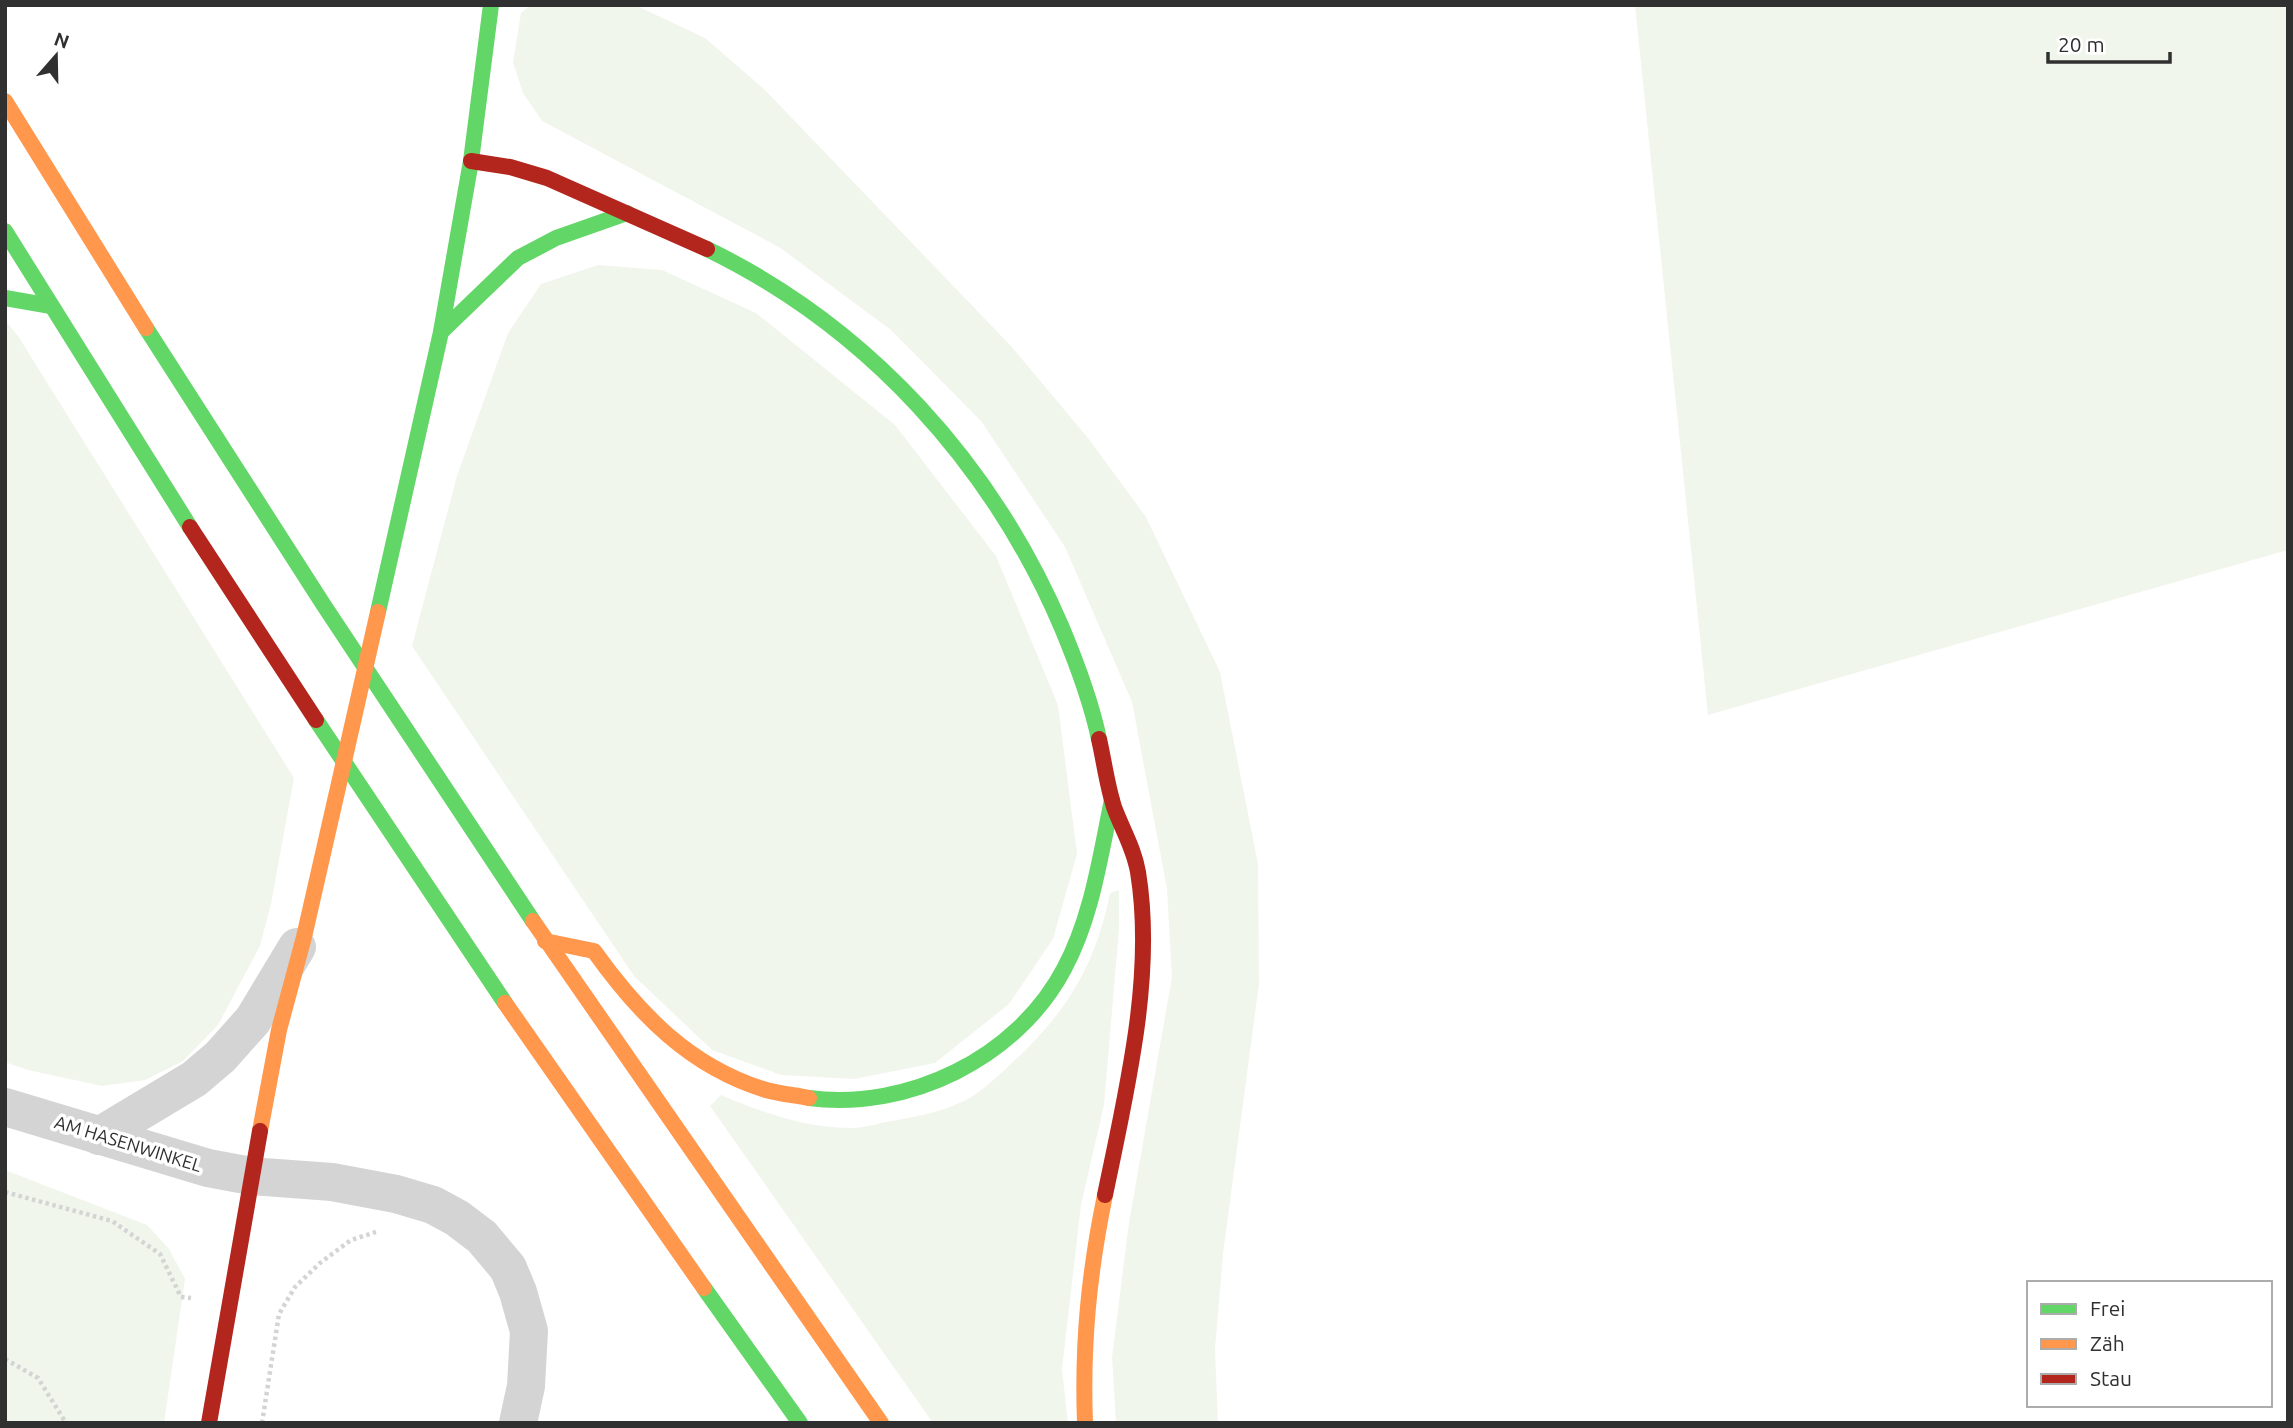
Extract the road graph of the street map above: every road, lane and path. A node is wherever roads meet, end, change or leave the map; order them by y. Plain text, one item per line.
1 (491, 5) edge
2 (5, 101) edge
3 (471, 161) junction
4 (627, 213) junction
5 (5, 231) edge
6 (5, 298) edge
7 (51, 306) junction
8 (440, 331) junction
9 (1112, 800) junction
10 (304, 937) junction
11 (545, 941) junction
12 (5, 1107) edge
13 (99, 1136) junction
14 (251, 1176) junction
15 (5, 1192) edge
16 (382, 1230) dead end
17 (229, 1306) junction
18 (279, 1314) junction
19 (5, 1359) edge
20 (66, 1423) edge
21 (209, 1423) edge
22 (262, 1423) edge
23 (518, 1423) edge
24 (800, 1423) edge
25 (881, 1423) edge
26 (1085, 1423) edge

1 - 3 main road
2 - 11 main road
3 - 4 main road
3 - 8 main road
4 - 8 main road
4 - 9 main road
5 - 7 main road
6 - 7 main road
7 - 24 main road
8 - 10 main road
9 - 11 main road
9 - 26 main road
10 - 13 street
10 - 14 main road
11 - 25 main road
12 - 13 street, AM HASENWINKEL
13 - 14 street, AM HASENWINKEL
14 - 17 main road
14 - 23 street, AM HASENWINKEL
15 - 17 path
16 - 18 path
17 - 18 path
17 - 21 main road
18 - 22 path
19 - 20 path

